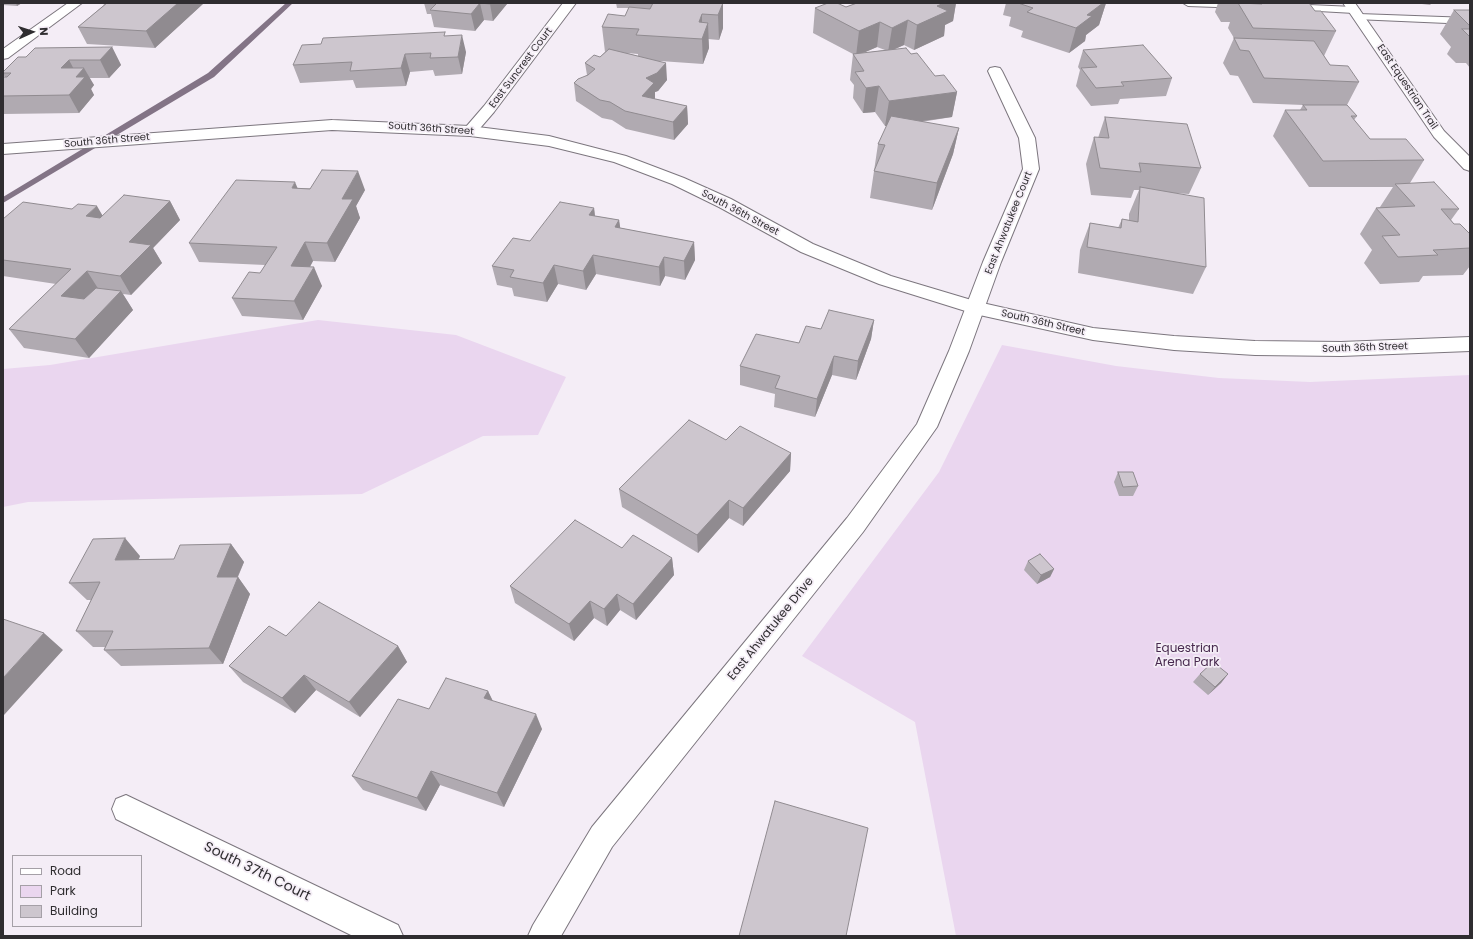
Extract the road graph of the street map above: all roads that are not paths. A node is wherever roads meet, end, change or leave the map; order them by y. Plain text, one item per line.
1 (76, 3) edge
2 (570, 3) edge
3 (1188, 3) edge
4 (1251, 6) edge
5 (1275, 7) edge
6 (1354, 10) edge
7 (1470, 21) edge
8 (3, 55) edge
9 (995, 71) dead end
10 (470, 131) junction
11 (3, 149) edge
12 (1470, 166) edge
13 (975, 308) junction
14 (1470, 344) edge
15 (126, 809) dead end
16 (387, 936) edge
17 (544, 936) edge

1 - 8 street
2 - 10 street, East Suncrest Court
3 - 4 lane
5 - 6 lane
6 - 7 lane
6 - 12 street, East Equestrian Trail
9 - 13 street, East Ahwatukee Court
10 - 11 street, South 36th Street
10 - 13 street, South 36th Street
13 - 14 street, South 36th Street
13 - 17 street, East Ahwatukee Drive
15 - 16 street, South 37th Court

